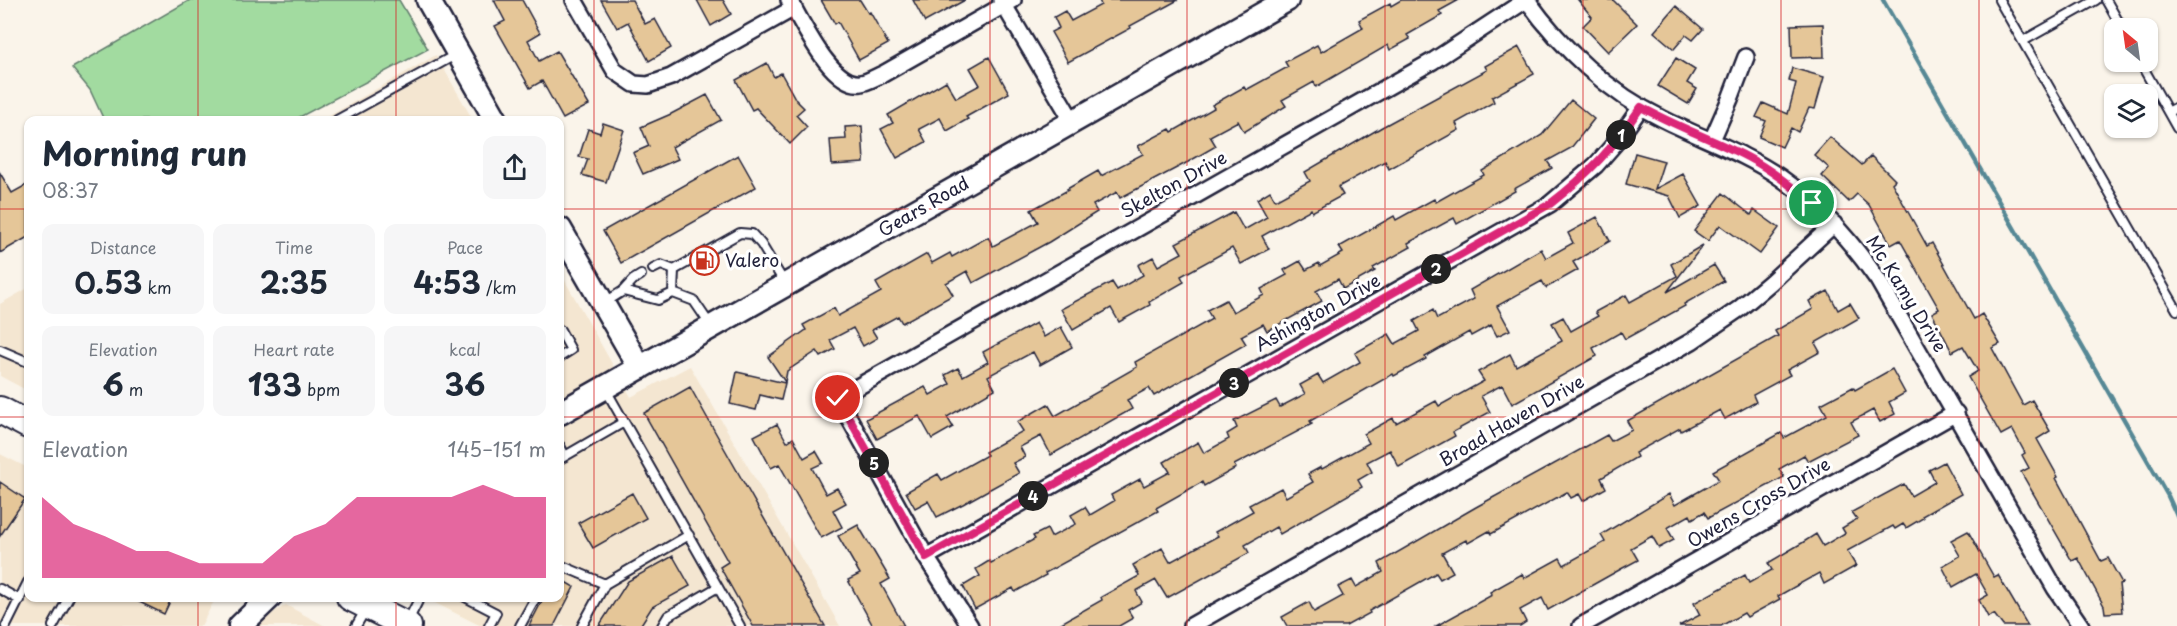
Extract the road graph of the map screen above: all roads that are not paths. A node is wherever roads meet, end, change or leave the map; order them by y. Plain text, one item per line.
1 (428, 0) edge
2 (574, 0) edge
3 (1287, 0) edge
4 (1526, 0) edge
5 (1999, 0) edge
6 (2096, 0) edge
7 (2106, 0) edge
8 (1006, 2) edge
9 (792, 4) edge
10 (2116, 18) edge
11 (2023, 41) junction
12 (459, 53) junction
13 (1746, 57) dead end
14 (2146, 72) edge
15 (1641, 107) junction
16 (2177, 107) edge
17 (2168, 112) junction
18 (344, 116) edge
19 (494, 116) edge
20 (1073, 122) junction
21 (2177, 128) edge
22 (1712, 140) junction
23 (1834, 224) junction
24 (564, 240) edge
25 (653, 268) dead end
26 (674, 270) junction
27 (641, 275) dead end
28 (786, 285) junction
29 (623, 291) junction
30 (674, 293) junction
31 (603, 304) junction
32 (2177, 310) edge
33 (712, 328) junction
34 (564, 337) edge
35 (0, 350) edge
36 (564, 354) edge
37 (24, 360) edge
38 (640, 368) junction
39 (604, 388) junction
40 (0, 410) edge
41 (564, 411) edge
42 (1956, 413) junction
43 (624, 422) junction
44 (24, 423) edge
45 (564, 456) edge
46 (689, 535) junction
47 (926, 557) junction
48 (564, 567) edge
49 (605, 584) junction
50 (718, 587) junction
51 (0, 590) edge
52 (24, 591) edge
53 (20, 600) junction
54 (67, 602) edge
55 (265, 602) edge
56 (418, 602) edge
57 (475, 602) edge
58 (533, 602) edge
59 (358, 610) edge
60 (57, 625) edge
61 (407, 625) edge
62 (6, 626) edge
63 (240, 626) edge
64 (489, 626) edge
65 (520, 626) edge
66 (582, 626) edge
67 (662, 626) edge
68 (740, 626) edge
69 (970, 626) edge
70 (1191, 626) edge
71 (1581, 626) edge
72 (2081, 626) edge

1 - 12 main road
2 - 9 street
3 - 20 main road, Gears Road
4 - 15 street, Mc Kamy Drive
4 - 47 street, Skelton Drive
5 - 11 lane
6 - 11 lane
7 - 10 lane
8 - 9 street
8 - 20 street
11 - 32 lane
12 - 18 lane
12 - 19 main road
13 - 22 street
14 - 17 lane
15 - 22 street, Mc Kamy Drive
15 - 47 street, Ashington Drive
16 - 17 lane
17 - 21 lane
20 - 28 main road, Gears Road
22 - 23 street, Mc Kamy Drive
23 - 42 street, Mc Kamy Drive
23 - 70 street, Broad Haven Drive
24 - 31 main road
25 - 26 lane
26 - 28 lane
26 - 30 lane
27 - 29 lane
28 - 33 main road, Gears Road
29 - 30 lane
29 - 31 lane
30 - 33 lane
31 - 38 main road
33 - 38 main road, Gears Road
34 - 36 lane
35 - 37 lane
38 - 39 main road, Gears Road
39 - 41 main road, Gears Road
39 - 43 lane
40 - 44 main road
42 - 71 street, Owens Cross Drive
42 - 72 street, Mc Kamy Drive
43 - 45 lane
43 - 46 lane
46 - 49 lane
46 - 50 lane
47 - 69 street
48 - 49 lane
49 - 66 lane
50 - 67 lane
50 - 68 lane
51 - 53 lane
52 - 53 lane
53 - 62 lane
54 - 60 lane
55 - 63 main road
56 - 61 lane
57 - 64 lane
58 - 65 lane
59 - 61 main road

